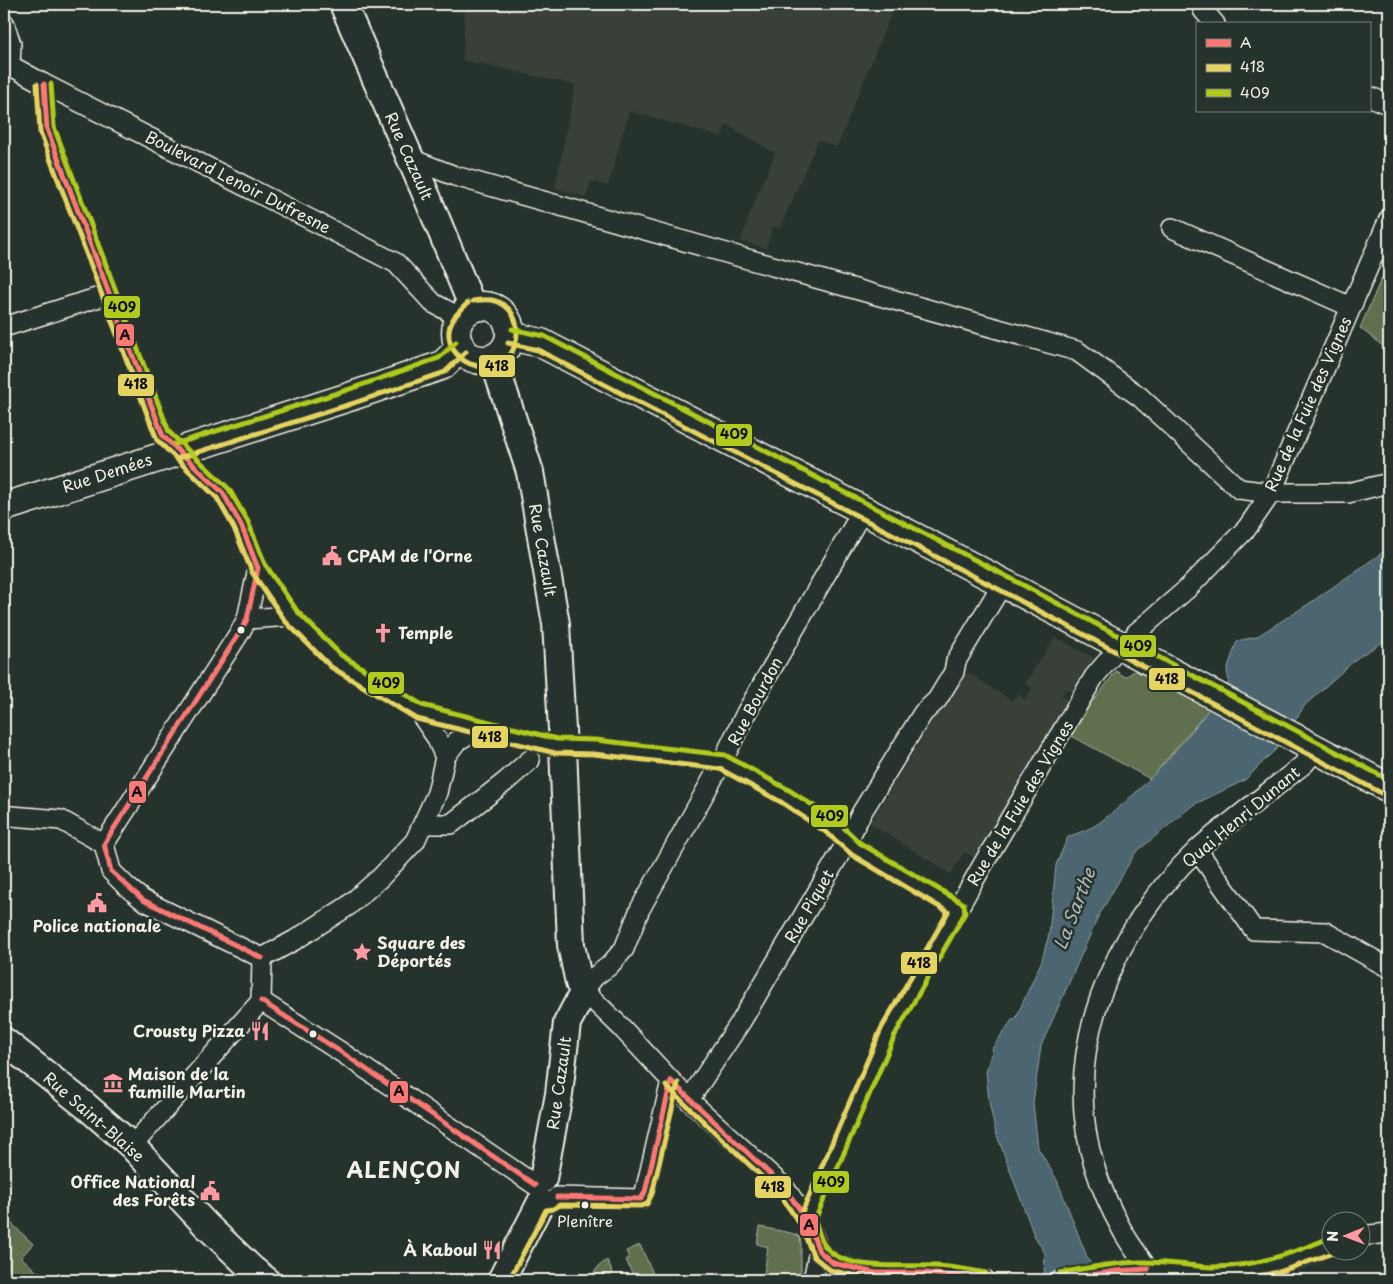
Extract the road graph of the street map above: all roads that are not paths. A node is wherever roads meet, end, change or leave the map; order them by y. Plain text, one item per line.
1 (344, 4) edge
2 (1203, 10) dead end
3 (1214, 22) edge
4 (4, 23) edge
5 (7, 63) edge
6 (44, 84) junction
7 (1370, 96) edge
8 (1389, 105) edge
9 (411, 159) junction
10 (455, 176) junction
11 (428, 199) junction
12 (1389, 219) edge
13 (1172, 228) dead end
14 (109, 294) junction
15 (1350, 307) junction
16 (467, 313) junction
17 (4, 327) edge
18 (510, 336) junction
19 (461, 347) junction
20 (493, 358) junction
21 (177, 451) junction
22 (1389, 483) edge
23 (1271, 493) junction
24 (4, 507) edge
25 (863, 510) junction
26 (258, 568) junction
27 (1003, 583) junction
28 (291, 616) junction
29 (247, 619) junction
30 (1136, 633) dead end
31 (1111, 658) dead end
32 (419, 712) junction
33 (482, 727) junction
34 (563, 747) junction
35 (1316, 750) junction
36 (445, 757) junction
37 (530, 760) dead end
38 (722, 762) junction
39 (1389, 788) edge
40 (11, 816) dead end
41 (424, 824) junction
42 (848, 840) junction
43 (104, 844) junction
44 (1197, 850) junction
45 (958, 910) junction
46 (262, 958) junction
47 (1389, 968) edge
48 (584, 990) junction
49 (261, 1001) junction
50 (4, 1041) edge
51 (671, 1081) junction
52 (689, 1100) junction
53 (132, 1146) junction
54 (544, 1191) junction
55 (807, 1220) junction
56 (1389, 1232) edge
57 (1370, 1235) edge
58 (819, 1251) junction
59 (1320, 1251) edge
60 (1147, 1275) edge
61 (254, 1276) edge
62 (501, 1280) edge
63 (813, 1280) edge
64 (985, 1280) edge
65 (1061, 1280) edge

1 - 9 street, Rue Cazault
2 - 3 street
4 - 5 street
5 - 6 street, Boulevard Lenoir Dufresne
6 - 14 street
6 - 16 street, Boulevard Lenoir Dufresne
7 - 8 street
9 - 10 street
9 - 11 street, Rue Cazault
10 - 11 street
10 - 23 street
11 - 16 street, Rue Cazault
12 - 15 street, Rue de la Fuie des Vignes
13 - 15 street
14 - 17 street
14 - 21 street
15 - 23 street, Rue de la Fuie des Vignes
16 - 18 main road
16 - 19 main road
18 - 20 main road
18 - 25 main road
19 - 20 main road
19 - 21 main road, Rue Demées
20 - 34 street, Rue Cazault
21 - 24 main road, Rue Demées
21 - 26 street
22 - 23 street
23 - 30 street, Rue de la Fuie des Vignes
25 - 27 main road
25 - 38 street, Rue Bourdon
26 - 28 street
26 - 29 street
27 - 35 main road
27 - 42 street, Rue Piquet
28 - 29 street
28 - 32 street
29 - 43 street
31 - 45 street, Rue de la Fuie des Vignes
32 - 33 street
32 - 36 street
33 - 34 street
33 - 36 street
34 - 38 street
34 - 48 street, Rue Cazault
35 - 39 main road
35 - 44 street, Quai Henri Dunant
36 - 41 street
37 - 41 street
38 - 42 street
38 - 48 street, Rue Bourdon
40 - 43 street
41 - 46 street
42 - 45 street
42 - 52 street, Rue Piquet
43 - 46 street
44 - 47 street
44 - 60 street, Quai Henri Dunant
45 - 55 street, Rue de la Fuie des Vignes
46 - 49 street
48 - 51 street
48 - 54 street, Rue Cazault
49 - 53 street
49 - 54 street
50 - 53 street, Rue Saint-Blaise
51 - 52 street
51 - 54 street
52 - 55 street
53 - 61 street, Rue Saint-Blaise
54 - 62 street, Rue Cazault
55 - 58 street
56 - 57 street
58 - 63 street
58 - 64 street
59 - 60 street
60 - 65 street

